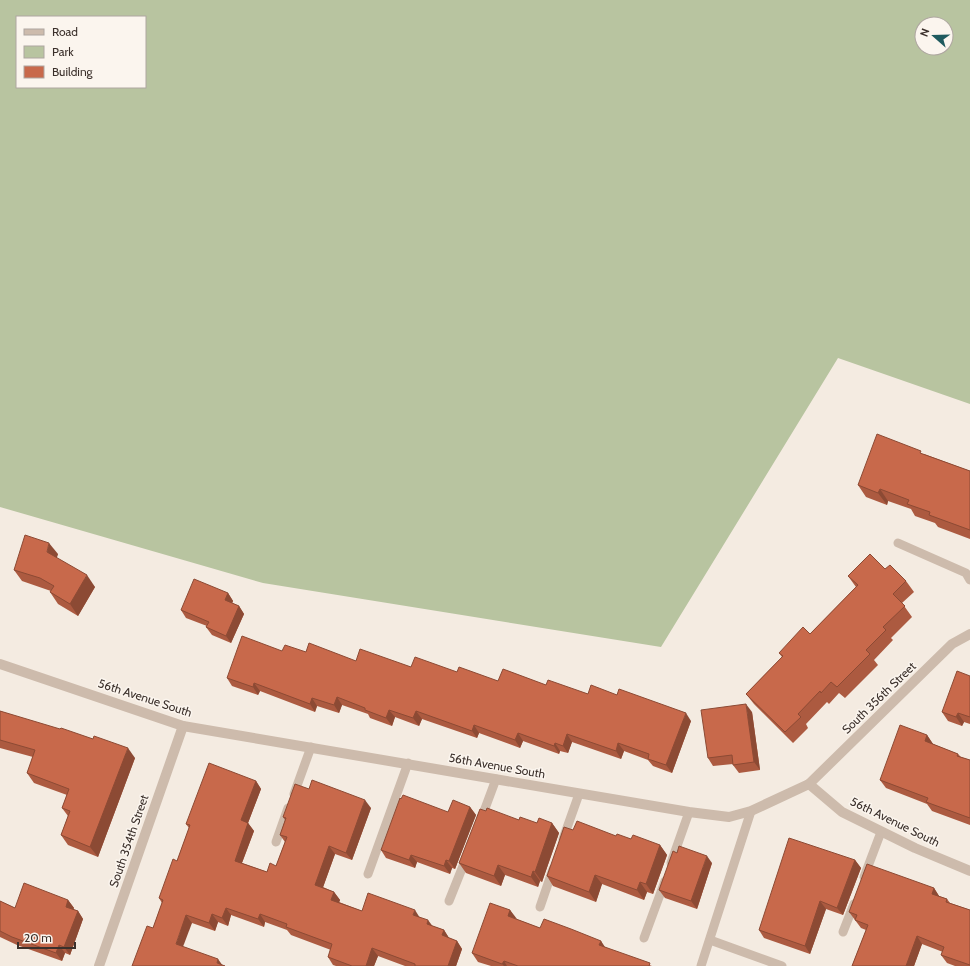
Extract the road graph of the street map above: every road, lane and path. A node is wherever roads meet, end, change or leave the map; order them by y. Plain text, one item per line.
1 (898, 543) dead end
2 (970, 580) edge
3 (970, 634) edge
4 (0, 664) edge
5 (183, 726) junction
6 (311, 747) junction
7 (408, 763) junction
8 (496, 779) junction
9 (809, 784) junction
10 (579, 794) junction
11 (751, 811) junction
12 (689, 812) junction
13 (477, 829) edge
14 (881, 832) junction
15 (276, 842) dead end
16 (471, 844) edge
17 (561, 846) edge
18 (555, 862) edge
19 (970, 871) edge
20 (368, 874) dead end
21 (449, 901) dead end
22 (540, 907) dead end
23 (843, 932) dead end
24 (644, 938) dead end
25 (710, 940) junction
26 (99, 966) edge
27 (701, 966) edge
28 (782, 966) edge

1 - 2 lane
3 - 9 street, South 356th Street
4 - 5 street, 56th Avenue South
5 - 6 street, 56th Avenue South
5 - 26 street, South 354th Street
6 - 7 street, 56th Avenue South
6 - 15 lane
7 - 8 street, 56th Avenue South
7 - 20 lane
8 - 10 street, 56th Avenue South
8 - 13 lane
9 - 11 street, 56th Avenue South
9 - 14 street, 56th Avenue South
10 - 12 street, 56th Avenue South
10 - 17 lane
11 - 12 street, 56th Avenue South
11 - 25 lane
12 - 24 lane
14 - 19 street, 56th Avenue South
14 - 23 lane
16 - 21 lane
18 - 22 lane
25 - 27 lane
25 - 28 lane

